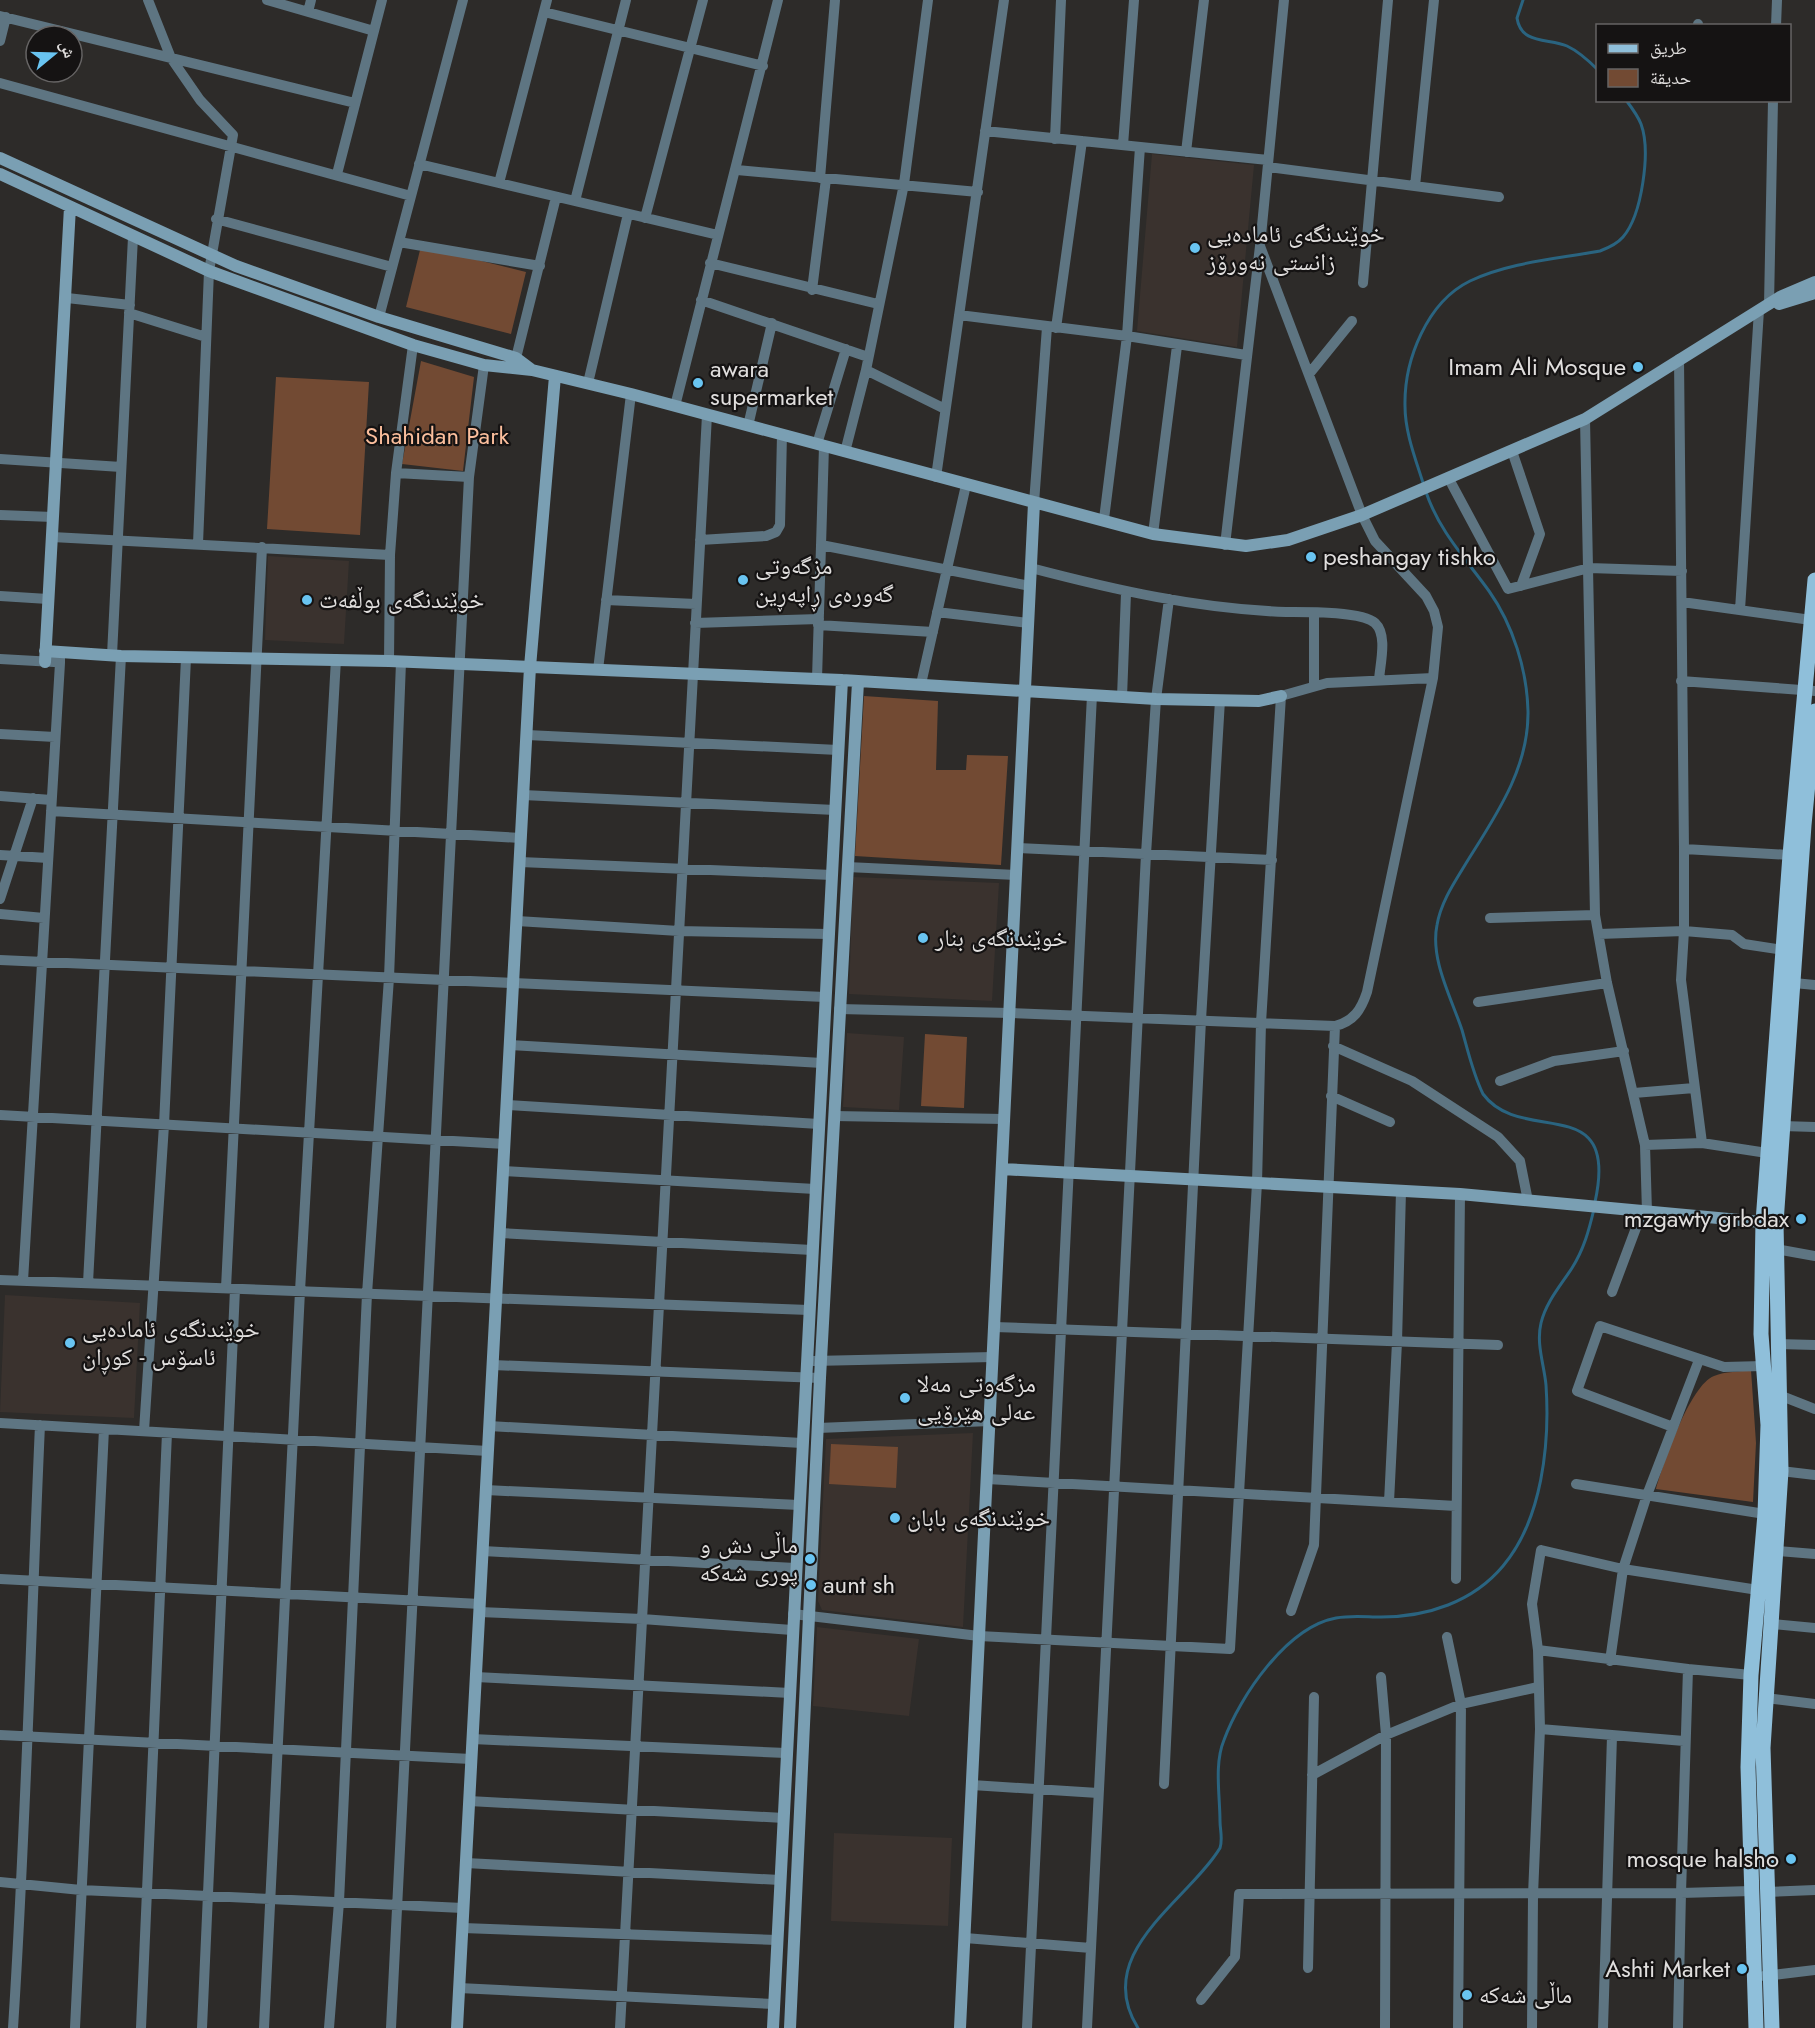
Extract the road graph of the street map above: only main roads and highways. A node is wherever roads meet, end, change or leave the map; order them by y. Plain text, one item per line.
1 (1815, 580) edge
2 (1809, 690) edge
3 (1815, 711) edge
4 (1809, 825) edge
5 (1770, 1223) junction
6 (1759, 1891) junction
7 (1762, 1977) junction
8 (1756, 2028) edge
9 (1773, 2028) edge

1 - 2 main road
2 - 5 main road
3 - 4 main road
4 - 5 main road
5 - 6 main road
5 - 6 main road
6 - 7 main road
7 - 8 main road
7 - 9 main road

